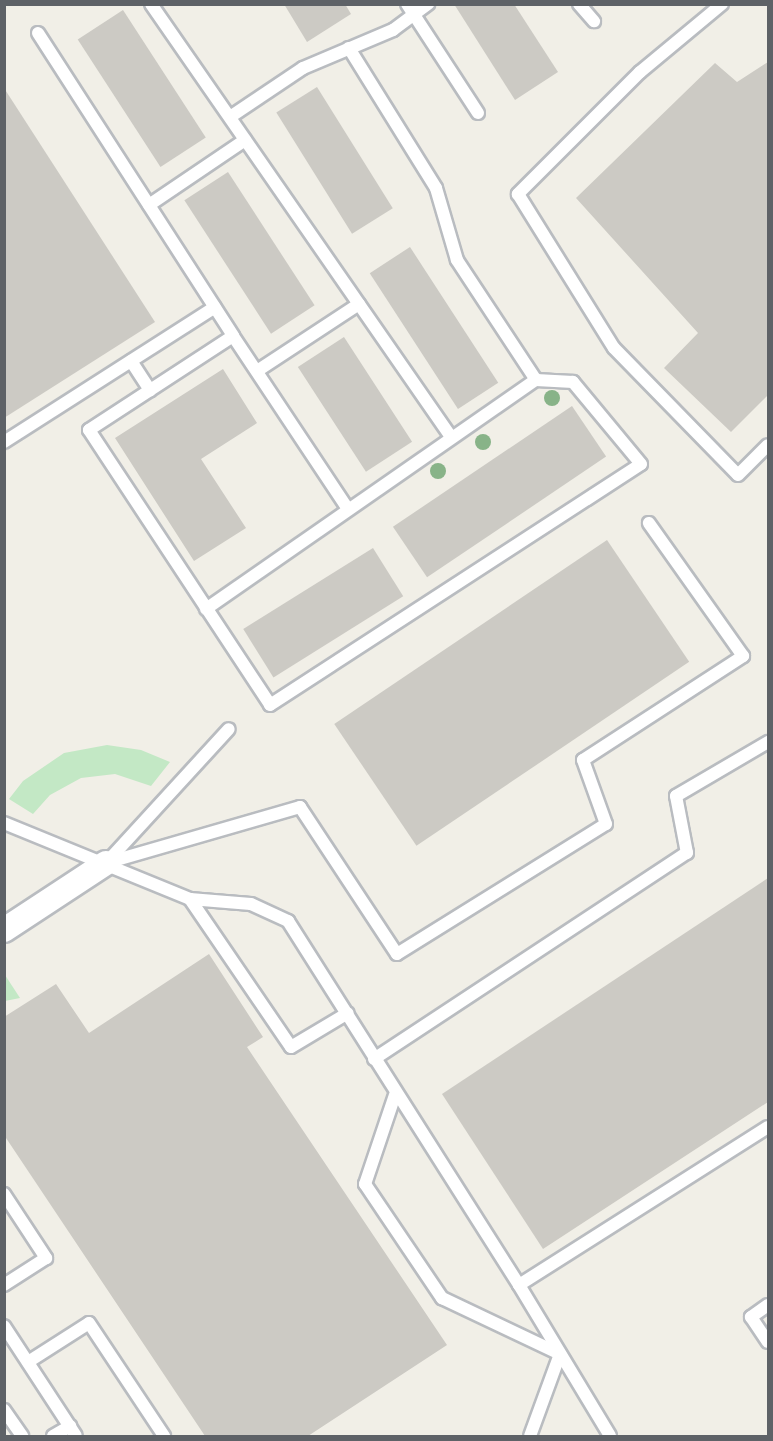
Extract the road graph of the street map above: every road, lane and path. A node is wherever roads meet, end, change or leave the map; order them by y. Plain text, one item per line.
1 (428, 4) edge
2 (579, 4) edge
3 (722, 4) edge
4 (152, 5) edge
5 (411, 9) edge
6 (594, 21) dead end
7 (38, 33) dead end
8 (349, 48) junction
9 (478, 112) dead end
10 (230, 117) junction
11 (245, 140) junction
12 (149, 205) junction
13 (359, 304) junction
14 (215, 307) junction
15 (233, 336) junction
16 (130, 361) junction
17 (257, 371) junction
18 (536, 380) junction
19 (150, 390) junction
20 (451, 437) junction
21 (4, 442) edge
22 (768, 446) edge
23 (348, 509) junction
24 (649, 523) dead end
25 (206, 609) junction
26 (229, 729) dead end
27 (768, 742) edge
28 (4, 823) edge
29 (106, 863) junction
30 (190, 899) junction
31 (4, 930) edge
32 (348, 1013) junction
33 (374, 1059) junction
34 (395, 1095) junction
35 (768, 1127) edge
36 (4, 1194) edge
37 (4, 1285) edge
38 (519, 1285) junction
39 (768, 1305) edge
40 (4, 1326) edge
41 (768, 1342) edge
42 (560, 1354) junction
43 (28, 1362) junction
44 (4, 1410) edge
45 (73, 1431) edge
46 (22, 1437) edge
47 (53, 1437) edge
48 (164, 1437) edge
49 (530, 1437) edge
50 (610, 1437) edge

1 - 5 lane
2 - 6 lane
3 - 22 lane
4 - 10 lane
5 - 8 lane
5 - 9 lane
7 - 12 lane
8 - 10 lane
8 - 18 lane
10 - 11 lane
11 - 12 lane
11 - 13 lane
12 - 14 lane
13 - 17 lane
13 - 20 lane
14 - 15 lane
14 - 16 lane
15 - 17 lane
15 - 19 lane
16 - 19 lane
16 - 21 lane
17 - 23 lane
18 - 20 lane
18 - 25 lane
19 - 25 lane
20 - 23 lane
23 - 25 lane
24 - 29 lane
26 - 29 lane
27 - 33 lane
28 - 29 lane
29 - 30 lane
29 - 31 street
30 - 32 lane
30 - 32 lane
32 - 33 lane
33 - 34 lane
34 - 38 lane
34 - 42 lane
35 - 38 lane
36 - 37 lane
38 - 42 lane
39 - 41 lane
40 - 43 lane
42 - 49 lane
42 - 50 lane
43 - 45 lane
43 - 48 lane
44 - 46 lane
45 - 47 lane

